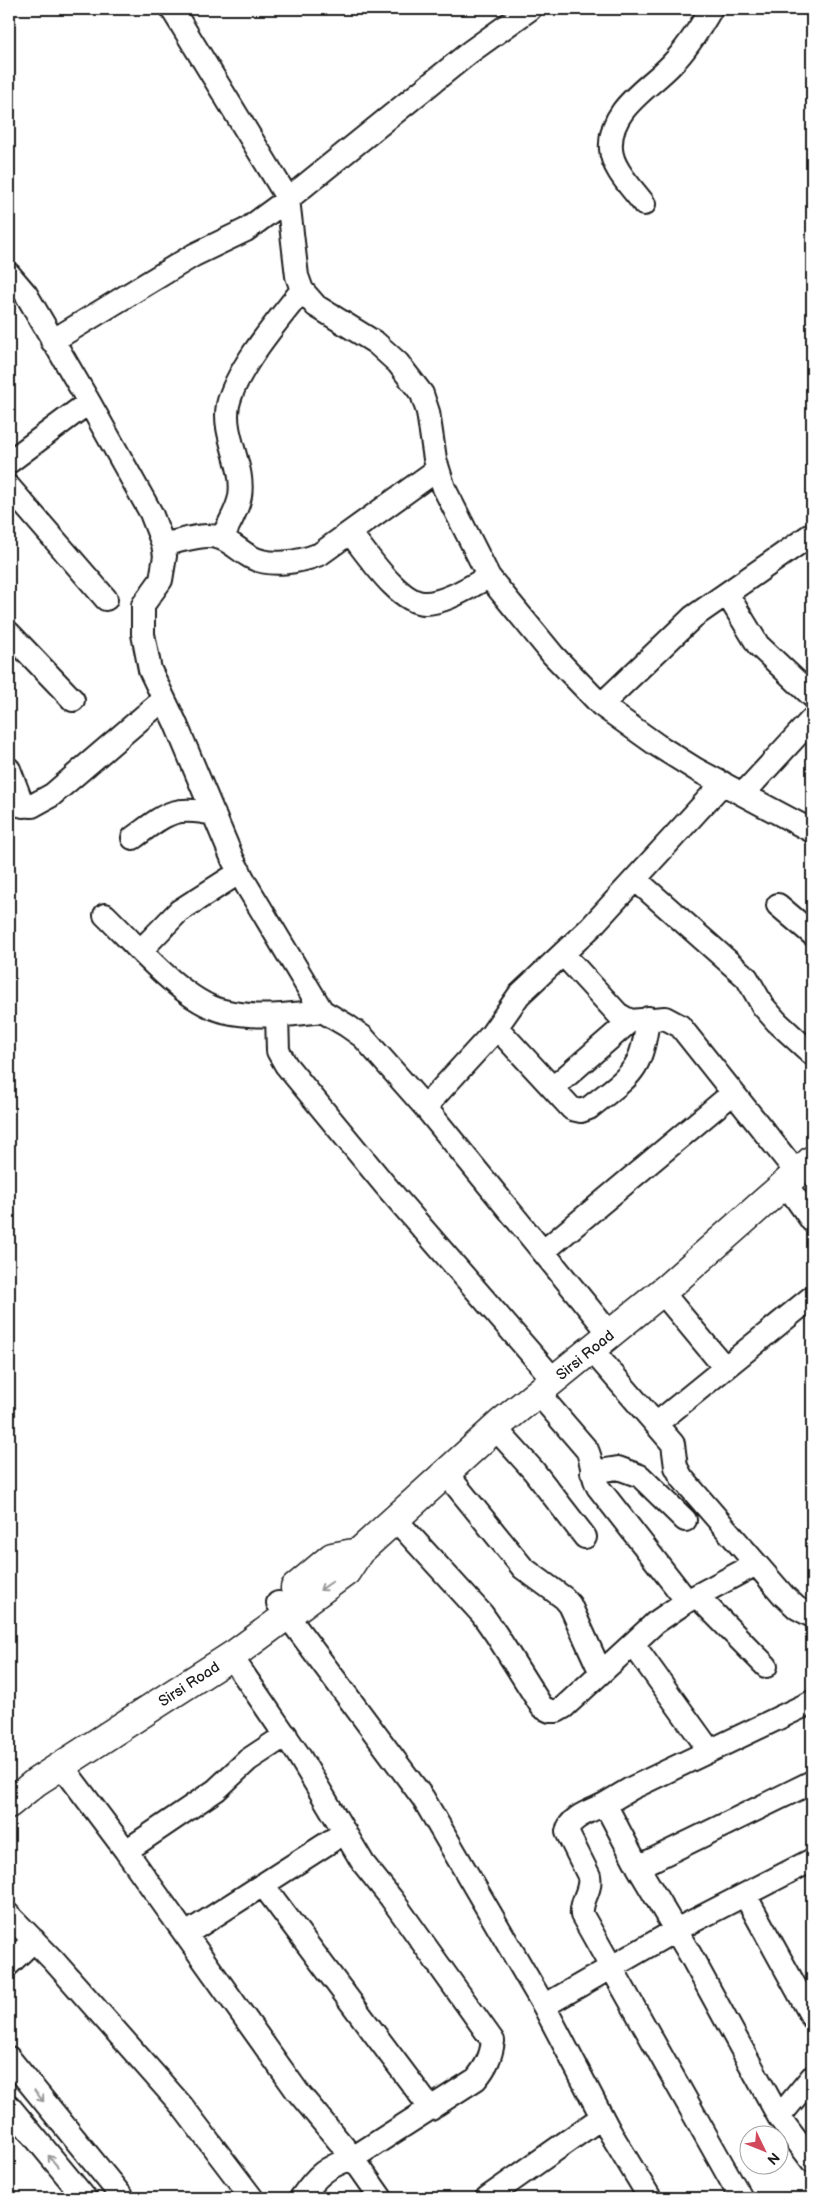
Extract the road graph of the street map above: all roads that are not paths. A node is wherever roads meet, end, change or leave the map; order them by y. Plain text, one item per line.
1 (172, 9) edge
2 (530, 9) edge
3 (711, 9) edge
4 (288, 199) junction
5 (644, 204) dead end
6 (9, 274) edge
7 (302, 290) junction
8 (52, 341) junction
9 (89, 402) junction
10 (9, 462) edge
11 (438, 469) junction
12 (9, 487) edge
13 (350, 533) junction
14 (222, 538) junction
15 (163, 544) junction
16 (808, 544) edge
17 (490, 577) junction
18 (727, 594) junction
19 (106, 599) dead end
20 (9, 633) edge
21 (812, 696) edge
22 (164, 699) junction
23 (73, 700) dead end
24 (601, 705) junction
25 (812, 719) edge
26 (9, 769) edge
27 (723, 783) junction
28 (743, 794) junction
29 (16, 805) edge
30 (214, 814) junction
31 (812, 831) edge
32 (133, 838) dead end
33 (240, 872) junction
34 (635, 879) junction
35 (778, 905) dead end
36 (105, 915) dead end
37 (812, 934) edge
38 (141, 950) junction
39 (563, 954) junction
40 (322, 1011) junction
41 (277, 1016) junction
42 (639, 1019) junction
43 (497, 1028) junction
44 (812, 1054) edge
45 (554, 1087) junction
46 (733, 1093) junction
47 (425, 1107) junction
48 (798, 1172) edge
49 (812, 1222) edge
50 (544, 1251) junction
51 (662, 1292) junction
52 (812, 1297) edge
53 (601, 1342) junction
54 (725, 1368) junction
55 (546, 1386) junction
56 (656, 1424) junction
57 (496, 1428) junction
58 (592, 1472) junction
59 (446, 1473) junction
60 (396, 1520) junction
61 (685, 1520) dead end
62 (585, 1537) dead end
63 (756, 1564) junction
64 (692, 1599) junction
65 (282, 1609) junction
66 (812, 1616) edge
67 (633, 1644) junction
68 (231, 1656) junction
69 (766, 1666) dead end
70 (601, 1673) junction
71 (812, 1702) edge
72 (286, 1734) junction
73 (710, 1751) junction
74 (62, 1766) junction
75 (812, 1782) edge
76 (9, 1784) edge
77 (9, 1804) edge
78 (605, 1804) junction
79 (345, 1832) junction
80 (126, 1851) junction
81 (810, 1865) edge
82 (638, 1867) junction
83 (262, 1885) junction
84 (745, 1895) junction
85 (9, 1915) edge
86 (676, 1930) junction
87 (186, 1934) junction
88 (34, 1940) junction
89 (9, 1964) edge
90 (610, 1968) junction
91 (544, 2006) junction
92 (812, 2017) edge
93 (10, 2063) edge
94 (812, 2077) edge
95 (9, 2106) edge
96 (431, 2109) junction
97 (602, 2117) junction
98 (780, 2117) junction
99 (59, 2120) junction
100 (36, 2140) junction
101 (353, 2158) junction
102 (812, 2161) edge
103 (102, 2170) junction
104 (84, 2197) edge
105 (123, 2198) edge
106 (252, 2198) edge
107 (301, 2198) edge
108 (381, 2198) edge
109 (487, 2198) edge
110 (650, 2198) edge
111 (741, 2198) edge

1 - 4 street
2 - 4 street
3 - 5 street
4 - 7 street
4 - 8 street
6 - 8 street
7 - 11 street
7 - 14 street
8 - 9 street
9 - 10 street
9 - 15 street
11 - 13 street
11 - 17 street
12 - 19 street
13 - 14 street
13 - 17 street
14 - 15 street
15 - 22 street
16 - 18 street
17 - 24 street
18 - 21 street
18 - 24 street
20 - 23 street
22 - 29 street
22 - 30 street
24 - 27 street
25 - 28 street
26 - 29 street
27 - 28 street
27 - 34 street
28 - 31 street
30 - 32 street
30 - 33 street
33 - 38 street
33 - 40 street
34 - 39 street
34 - 44 street
35 - 37 street
36 - 38 street
38 - 41 street
39 - 42 street
39 - 43 street
40 - 41 street
40 - 47 street
41 - 55 street
42 - 45 street
42 - 45 street
42 - 46 street
43 - 45 street
43 - 47 street
46 - 48 street
46 - 50 street
47 - 50 street
48 - 49 street
48 - 51 main road, Sirsi Road
50 - 53 street
51 - 53 main road, Sirsi Road
51 - 54 street
52 - 54 street
53 - 55 main road, Sirsi Road
53 - 56 street
54 - 56 street
55 - 57 main road, Sirsi Road
55 - 58 street
56 - 63 street
57 - 59 main road, Sirsi Road
57 - 62 street
58 - 61 street
58 - 64 street
59 - 60 main road, Sirsi Road
59 - 70 street
60 - 65 main road, Sirsi Road
60 - 70 street
63 - 64 street
63 - 66 street
64 - 67 street
64 - 69 street
65 - 68 main road, Sirsi Road
65 - 76 main road, Sirsi Road
65 - 91 street
67 - 70 street
67 - 73 street
68 - 72 street
68 - 74 main road, Sirsi Road
71 - 73 street
72 - 79 street
72 - 80 street
73 - 78 street
74 - 77 main road, Sirsi Road
74 - 80 street
75 - 82 street
78 - 82 street
78 - 90 street
79 - 83 street
79 - 96 street
80 - 87 street
81 - 84 street
82 - 86 street
83 - 87 street
83 - 96 street
84 - 86 street
84 - 92 street
85 - 88 street
86 - 90 street
86 - 98 street
87 - 101 street
88 - 89 street
88 - 106 street
90 - 91 street
90 - 111 street
91 - 97 street
93 -> 99 street
94 - 98 street
95 - 100 street
96 - 101 street
97 - 109 street
97 - 110 street
98 - 102 street
99 - 100 street
99 - 103 street
104 -> 100 street
101 - 107 street
101 - 108 street
103 - 104 street
103 - 105 street

